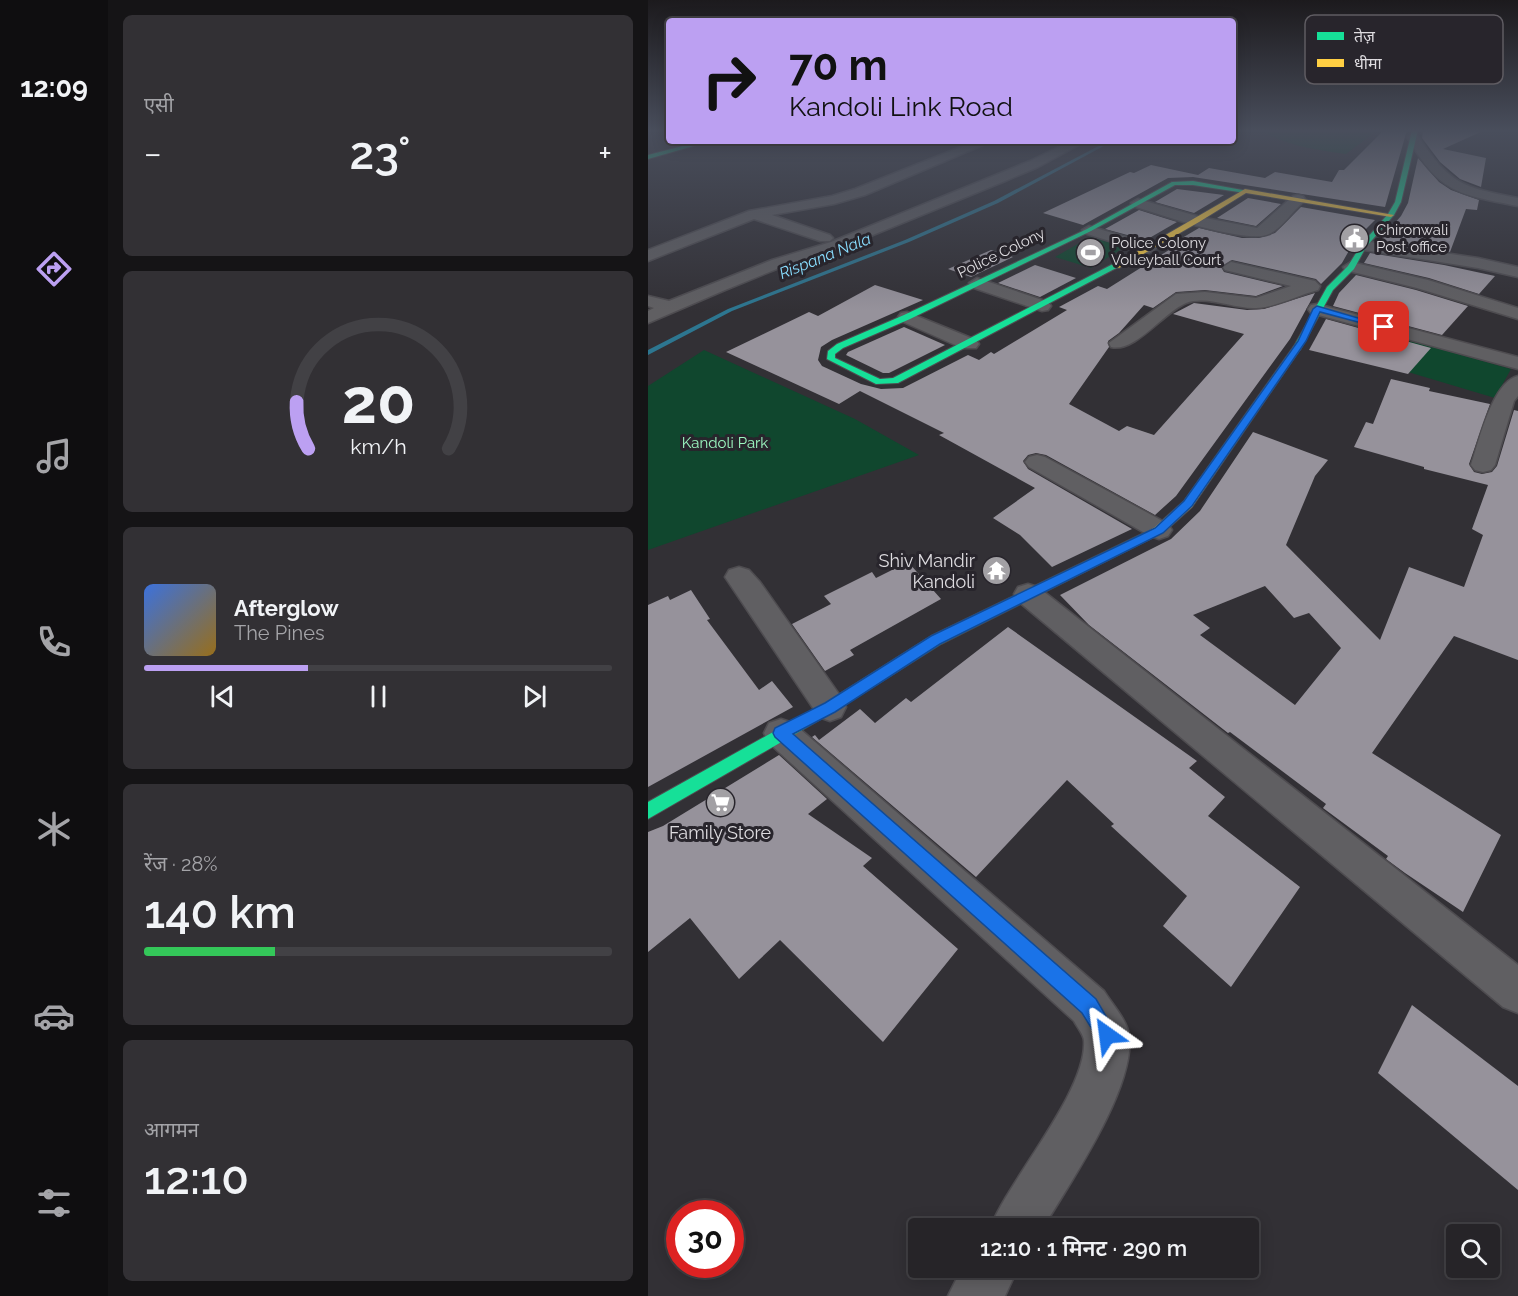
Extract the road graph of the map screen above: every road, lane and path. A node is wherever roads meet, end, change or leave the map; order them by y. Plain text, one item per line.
1 (860, 190) edge
2 (965, 190) edge
3 (1162, 190) edge
4 (1241, 190) edge
5 (1401, 190) edge
6 (1468, 190) edge
7 (1245, 191) junction
8 (926, 193) dead end
9 (946, 198) junction
10 (1298, 199) junction
11 (1518, 202) edge
12 (1138, 203) junction
13 (754, 214) junction
14 (1391, 215) junction
15 (1197, 221) junction
16 (1089, 230) junction
17 (825, 238) dead end
18 (1363, 246) junction
19 (1148, 248) junction
20 (648, 256) edge
21 (1231, 267) dead end
22 (1351, 267) junction
23 (1518, 272) edge
24 (977, 283) junction
25 (1309, 285) junction
26 (1330, 290) junction
27 (648, 301) edge
28 (1042, 306) junction
29 (670, 308) junction
30 (1317, 309) junction
31 (1518, 314) edge
32 (907, 317) junction
33 (648, 318) edge
34 (1118, 343) dead end
35 (969, 344) junction
36 (1518, 363) edge
37 (1518, 382) edge
38 (1037, 462) dead end
39 (1483, 465) dead end
40 (1159, 530) junction
41 (739, 577) dead end
42 (1028, 594) junction
43 (830, 707) junction
44 (781, 733) junction
45 (648, 811) edge
46 (1518, 992) edge
47 (1021, 1218) edge
48 (986, 1278) edge
49 (975, 1296) edge

1 - 13 street
2 - 9 street
3 - 12 street, Police Colony
4 - 7 street, Police Colony
5 - 14 street
6 - 11 street
7 - 10 street, Police Colony
7 - 15 street
8 - 9 street
9 - 29 street
10 - 14 street, Police Colony
10 - 15 street
12 - 15 street
12 - 16 street, Police Colony
13 - 17 street
13 - 20 street
14 - 18 street
15 - 19 street
16 - 19 street
16 - 24 street, Police Colony
18 - 22 street
18 - 23 street
19 - 28 street
21 - 25 street
22 - 26 street
22 - 31 street
24 - 28 street
24 - 32 street, Police Colony
25 - 26 street
25 - 34 street
26 - 30 street
27 - 29 street
28 - 35 street
29 - 33 street
30 - 36 street
30 - 40 street
32 - 35 street
32 - 35 street, Police Colony
37 - 39 street
38 - 40 street
40 - 42 street
41 - 43 street
42 - 43 street
42 - 46 street
43 - 44 street
44 - 45 street
44 - 47 street
48 - 49 street

